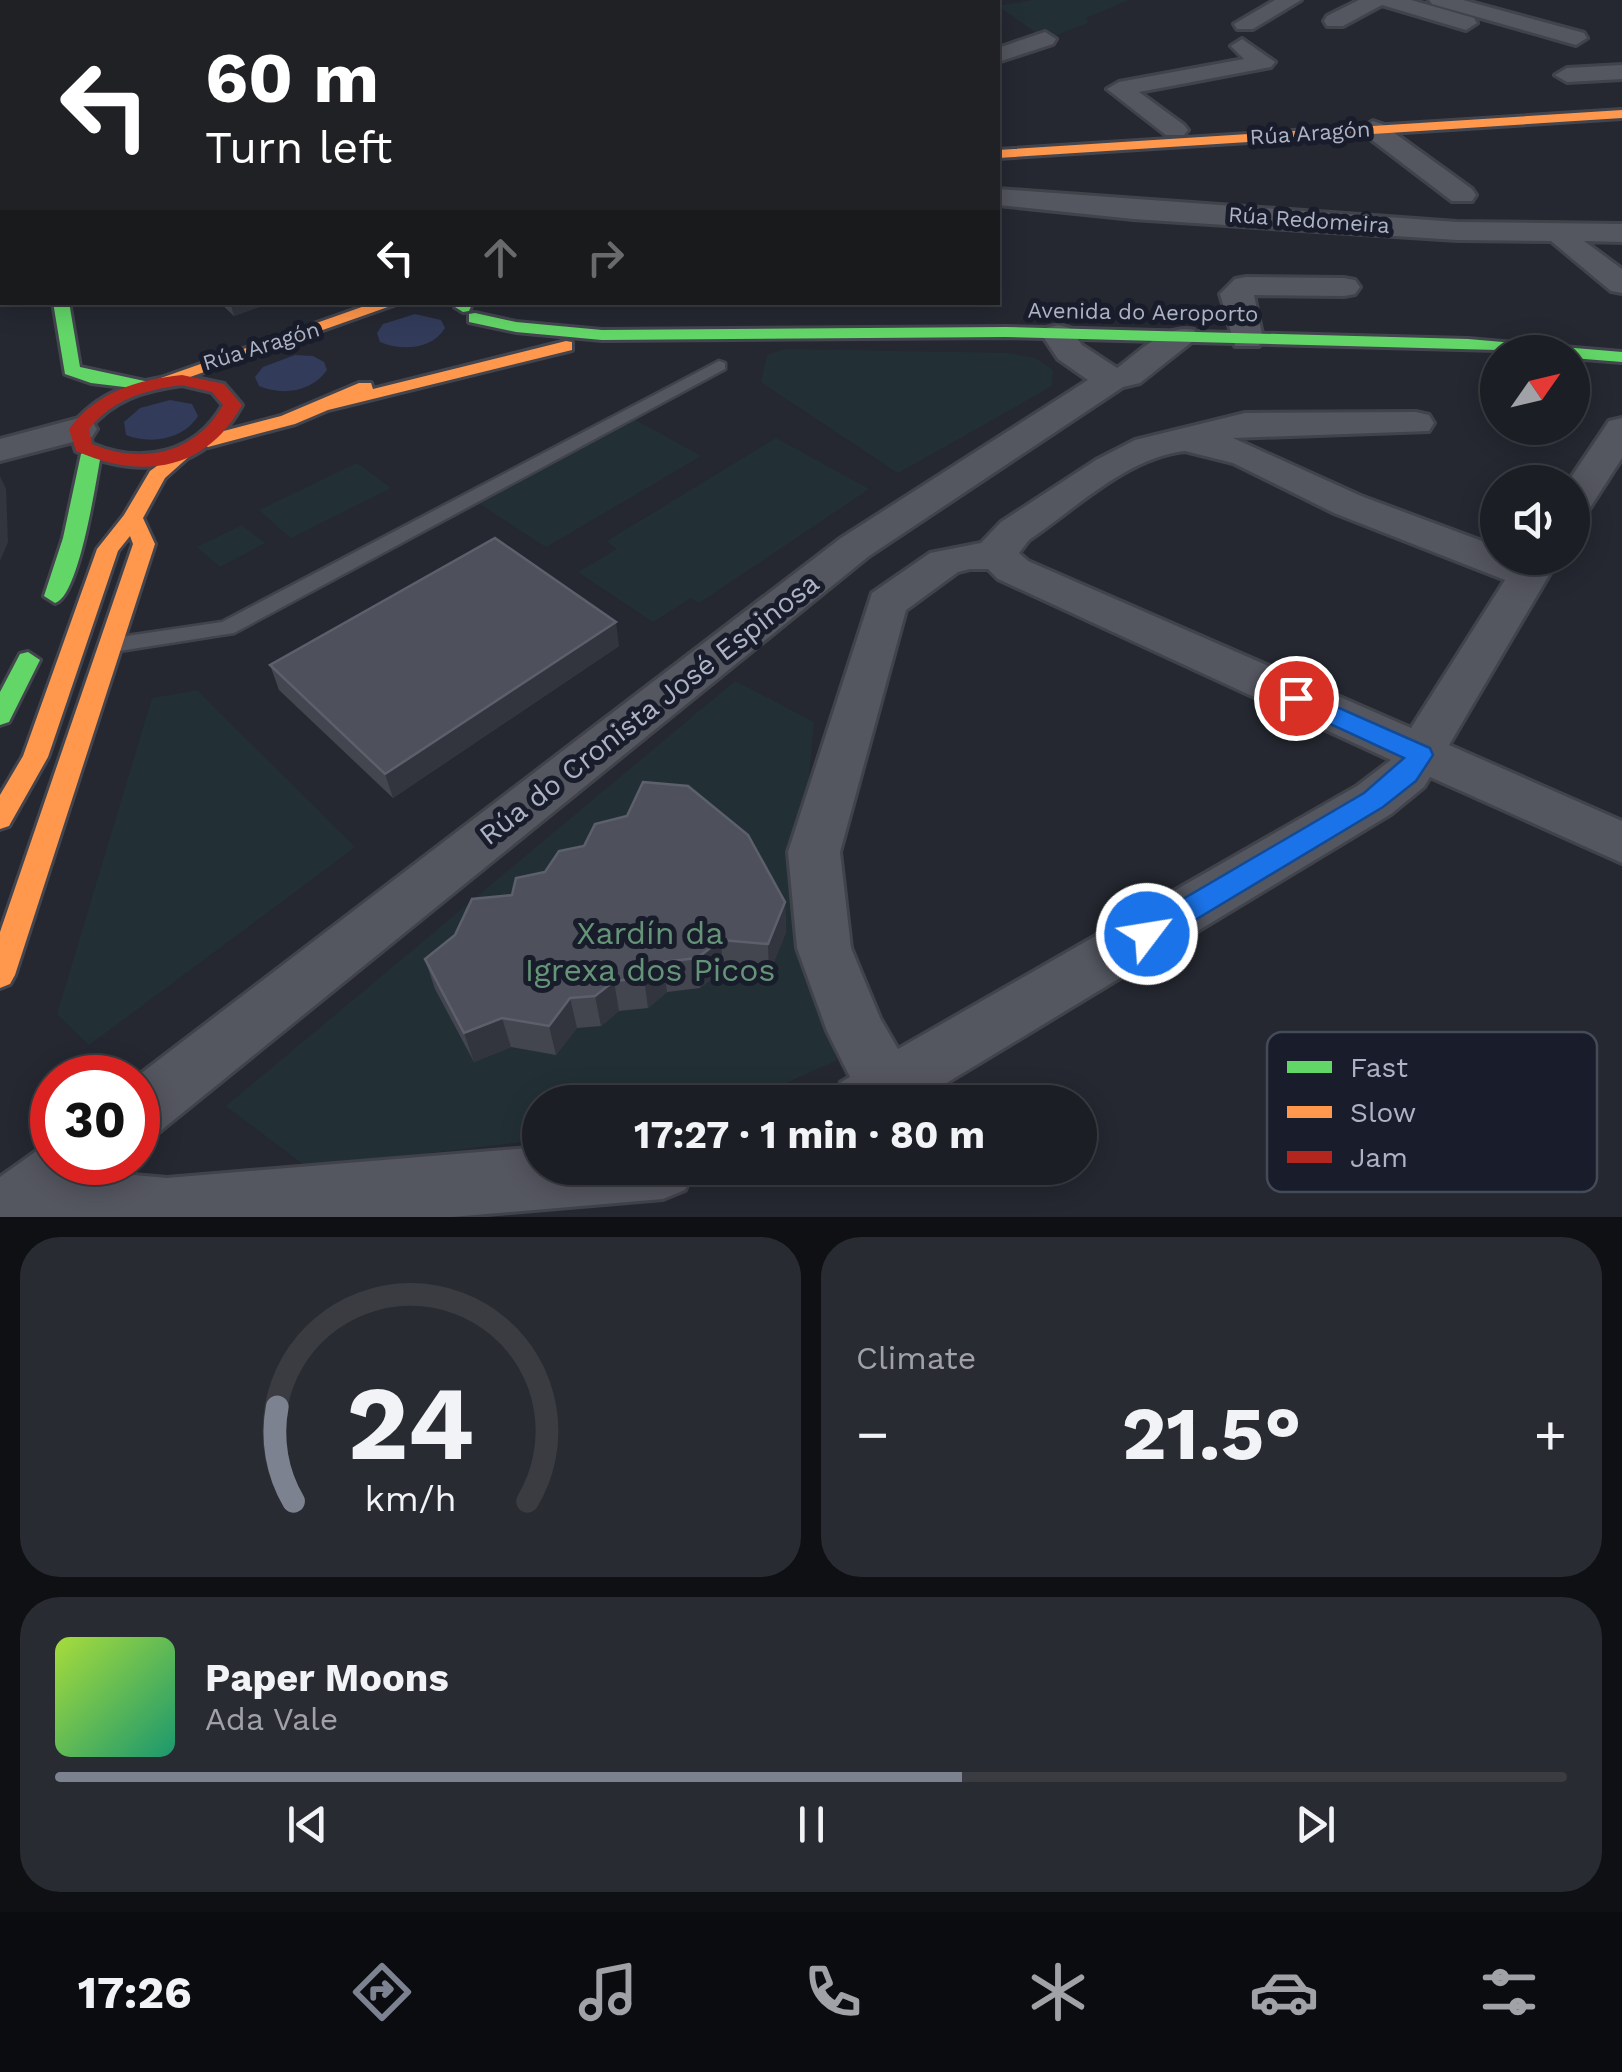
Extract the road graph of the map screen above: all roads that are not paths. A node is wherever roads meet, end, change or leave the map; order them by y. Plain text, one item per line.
1 (1291, 0) edge
2 (1375, 0) edge
3 (1388, 0) edge
4 (1439, 0) edge
5 (1335, 21) dead end
6 (1576, 38) dead end
7 (1045, 39) dead end
8 (1520, 39) dead end
9 (1000, 54) edge
10 (1622, 72) edge
11 (1568, 76) dead end
12 (1622, 103) edge
13 (1622, 114) edge
14 (1175, 130) junction
15 (1373, 130) junction
16 (1000, 141) edge
17 (1000, 154) edge
18 (1462, 195) dead end
19 (1000, 197) edge
20 (1566, 234) junction
21 (1622, 234) edge
22 (1622, 284) edge
23 (1344, 287) dead end
24 (61, 305) edge
25 (386, 305) edge
26 (364, 314) junction
27 (463, 324) edge
28 (1058, 335) joint
29 (602, 336) junction
30 (1182, 337) joint
31 (1247, 339) junction
32 (573, 343) junction
33 (344, 347) dead end
34 (1622, 357) edge
35 (1118, 361) junction
36 (416, 366) junction
37 (719, 366) dead end
38 (391, 367) dead end
39 (71, 370) junction
40 (151, 384) junction
41 (332, 404) junction
42 (73, 422) junction
43 (1416, 423) dead end
44 (1622, 429) edge
45 (208, 440) junction
46 (1200, 440) junction
47 (0, 450) edge
48 (183, 453) junction
49 (1590, 478) edge
50 (134, 518) junction
51 (1480, 546) edge
52 (998, 556) junction
53 (1529, 575) edge
54 (108, 645) junction
55 (28, 660) junction
56 (0, 716) edge
57 (1420, 755) junction
58 (0, 817) edge
59 (1622, 842) edge
60 (0, 975) edge
61 (872, 1085) edge
62 (892, 1085) edge
63 (160, 1095) edge
64 (522, 1180) edge
65 (40, 1185) edge
66 (12, 1205) edge

1 - 14 street
2 - 5 street
3 - 8 street
4 - 6 street
7 - 9 street
10 - 11 street
12 - 14 main road, Rúa Aragón
13 - 15 main road, Rúa Aragón
14 - 16 main road, Rúa Aragón
15 - 17 main road, Rúa Aragón
15 - 18 street
19 - 20 street, Rúa Redomeira
20 - 21 street, Rúa Redomeira
20 - 22 street
23 - 31 street
24 - 39 main road
25 - 26 main road, Rúa Aragón
26 - 33 main road, Rúa Aragón
26 - 40 main road, Rúa Aragón
27 - 29 main road, Avenida do Aeroporto
27 - 32 main road, Avenida do Aeroporto
27 - 36 main road, Rúa Aragón
28 - 29 main road, Avenida do Aeroporto
28 - 35 street
29 - 32 main road, Avenida do Aeroporto
30 - 31 main road, Avenida do Aeroporto
30 - 35 street, Rúa do Cronista José Espinosa
31 - 34 main road, Avenida do Aeroporto
32 - 41 main road
35 - 63 street, Rúa do Cronista José Espinosa
36 - 38 main road, Rúa Aragón
36 - 41 main road, Rúa Aragón
37 - 54 lane
39 - 40 main road
39 - 42 main road
40 - 42 main road, Rúa Aragón
40 - 45 main road, Rúa Aragón
41 - 45 main road, Rúa Aragón
42 - 47 street, Rúa Aragón
42 - 48 main road, Rúa Aragón
42 - 55 main road
43 - 46 street
44 - 49 street
45 - 48 main road, Rúa Aragón
46 - 51 street
46 - 52 street
48 - 50 main road
50 - 54 main road
50 - 58 main road
52 - 57 street
52 - 61 street
53 - 57 street
54 - 60 main road
55 - 56 main road
55 - 58 main road
57 - 59 street
57 - 62 street
64 - 66 street
65 - 66 street

